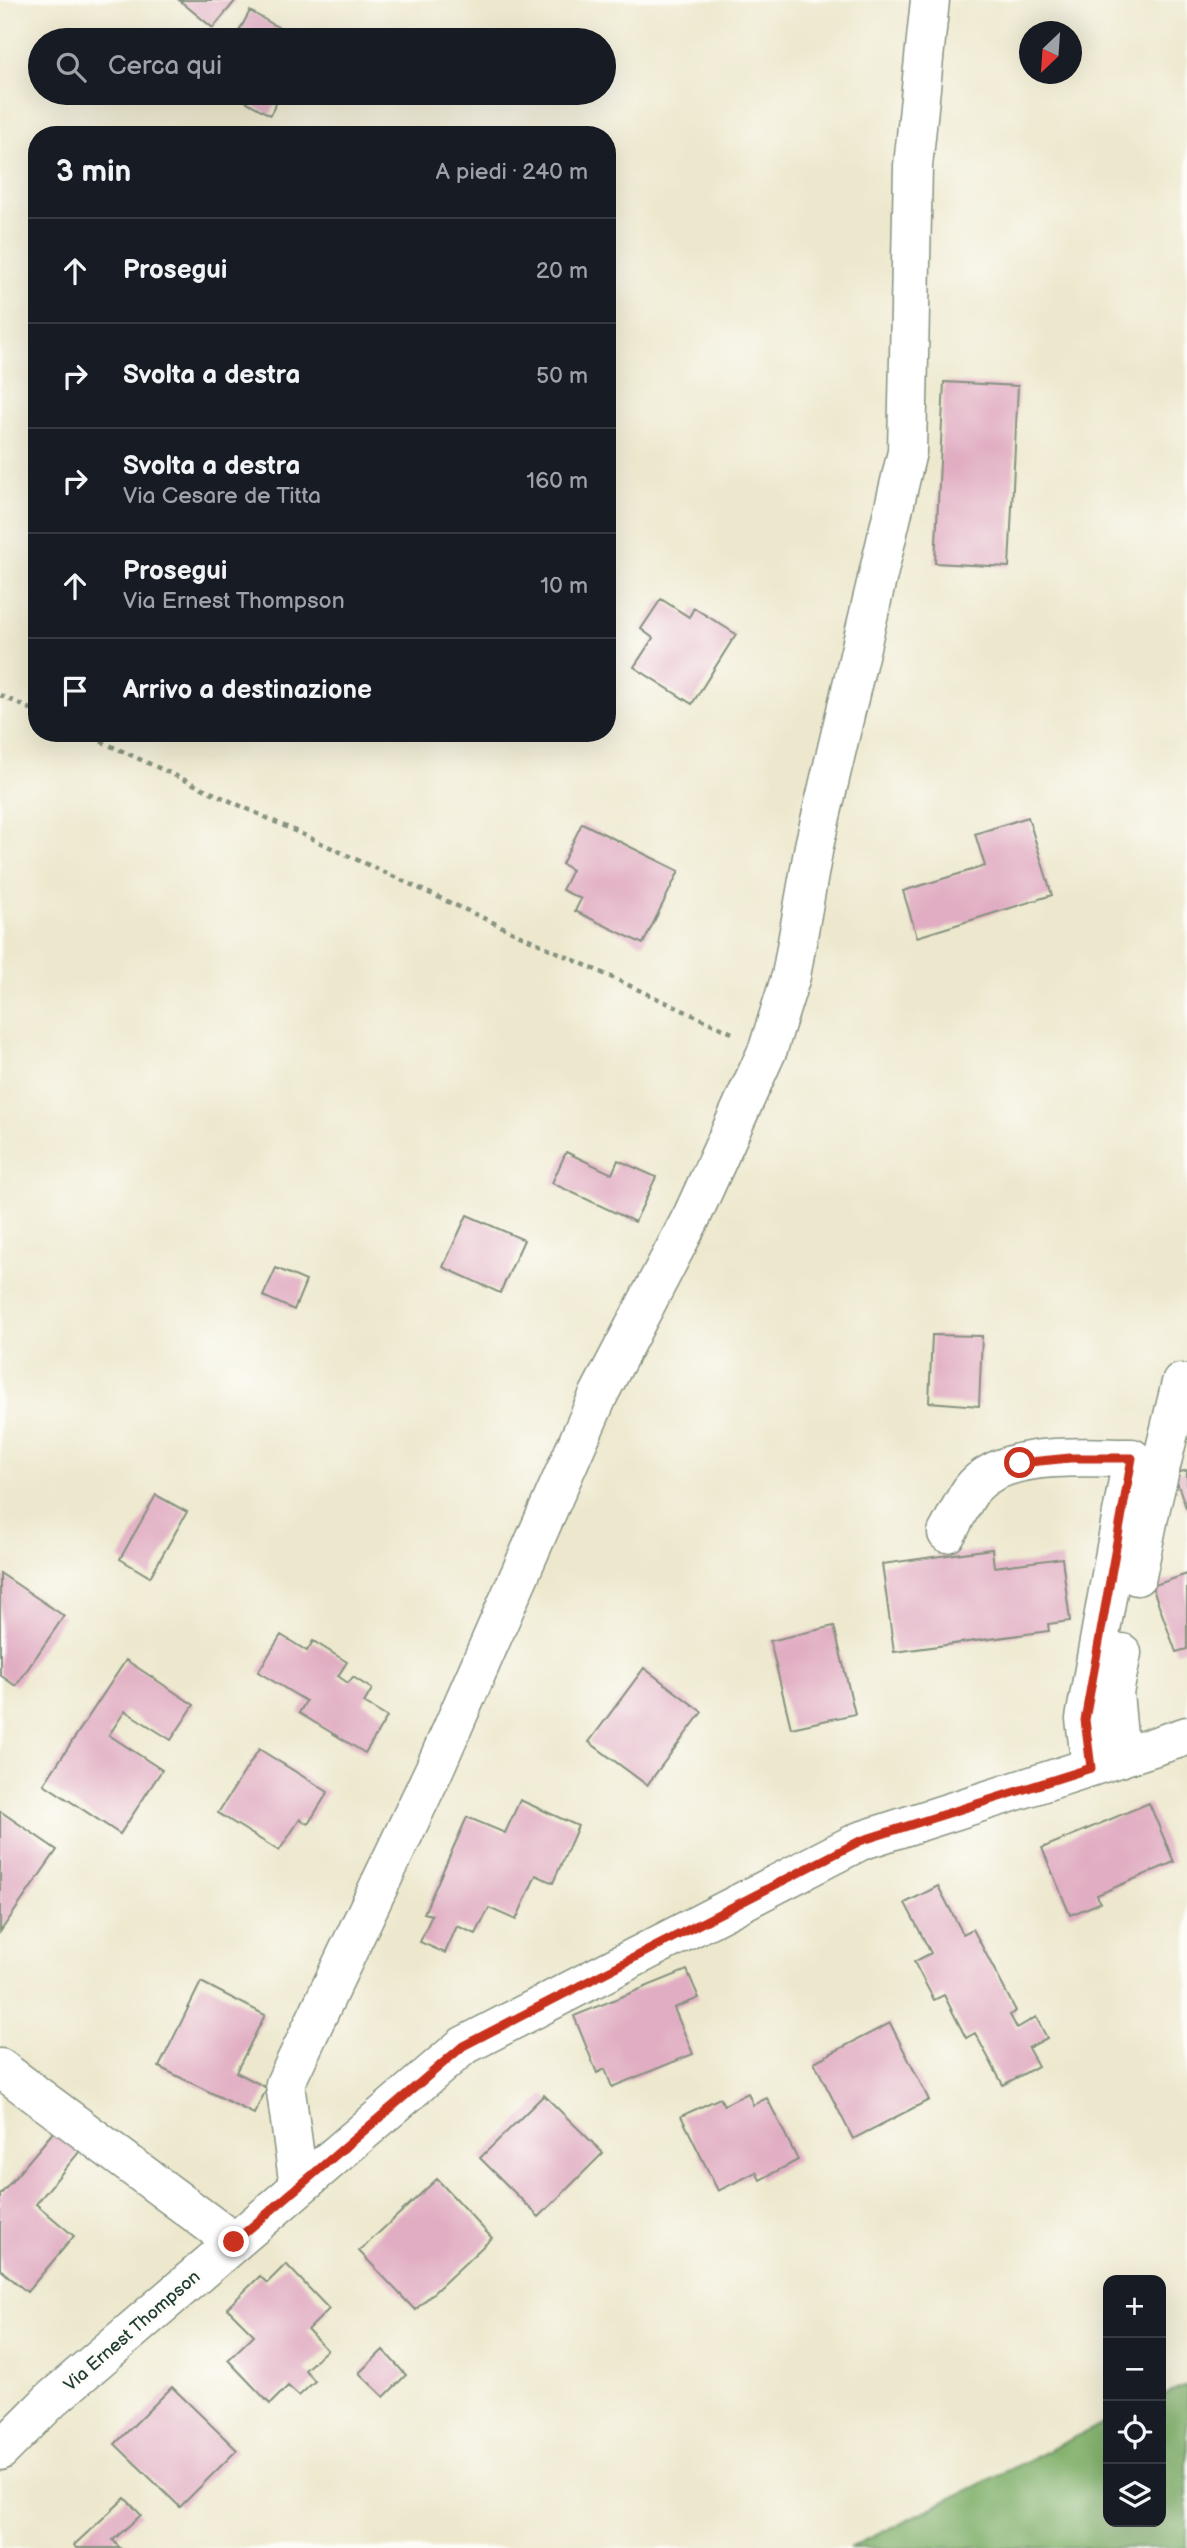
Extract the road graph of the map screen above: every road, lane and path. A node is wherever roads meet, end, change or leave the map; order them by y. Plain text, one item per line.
1 (930, 0) edge
2 (0, 695) edge
3 (28, 708) edge
4 (103, 742) edge
5 (768, 1049) junction
6 (1181, 1383) dead end
7 (947, 1533) dead end
8 (1187, 1737) edge
9 (1106, 1763) junction
10 (0, 2067) edge
11 (299, 2187) junction
12 (234, 2242) junction
13 (0, 2451) edge

1 - 5 street
2 - 3 path
4 - 5 path
5 - 11 street
6 - 9 street
7 - 9 street
8 - 9 street, Via Ernest Thompson
9 - 11 street, Via Ernest Thompson
10 - 12 street
11 - 12 street, Via Ernest Thompson
12 - 13 street, Via Ernest Thompson

